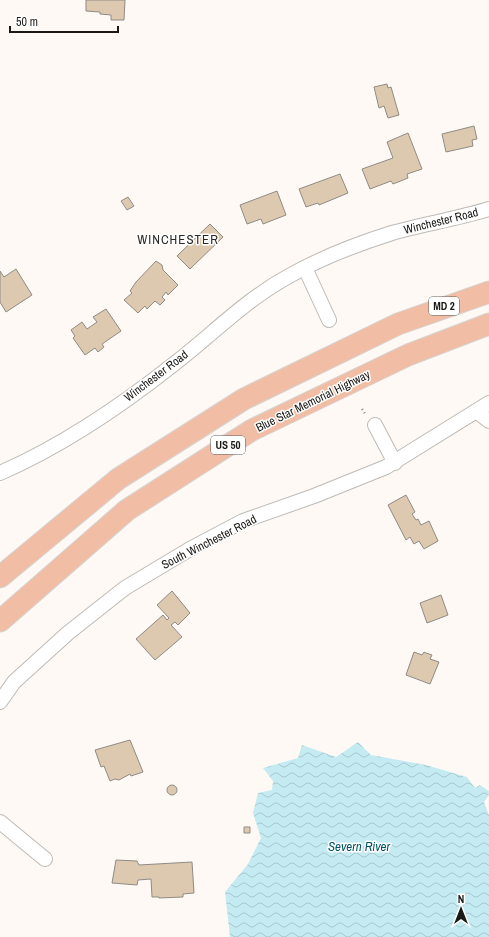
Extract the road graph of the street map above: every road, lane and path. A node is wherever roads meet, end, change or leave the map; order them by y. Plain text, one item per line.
1 (489, 209) edge
2 (304, 268) junction
3 (489, 287) edge
4 (489, 292) edge
5 (329, 320) dead end
6 (398, 324) junction
7 (489, 324) edge
8 (489, 403) edge
9 (476, 411) junction
10 (489, 420) edge
11 (375, 425) dead end
12 (395, 463) junction
13 (0, 472) edge
14 (0, 577) edge
15 (0, 621) edge
16 (0, 702) edge
17 (0, 822) edge
18 (45, 859) dead end

1 - 2 street, Winchester Road
2 - 5 street
2 - 13 street, Winchester Road
3 - 6 highway, MD 2
4 - 6 highway, US 50
6 - 14 highway, US 50
7 - 15 highway, Blue Star Memorial Highway / US 50
8 - 9 street, South Winchester Road
9 - 10 street
9 - 12 street, South Winchester Road
11 - 12 street
12 - 16 street, South Winchester Road
17 - 18 street

